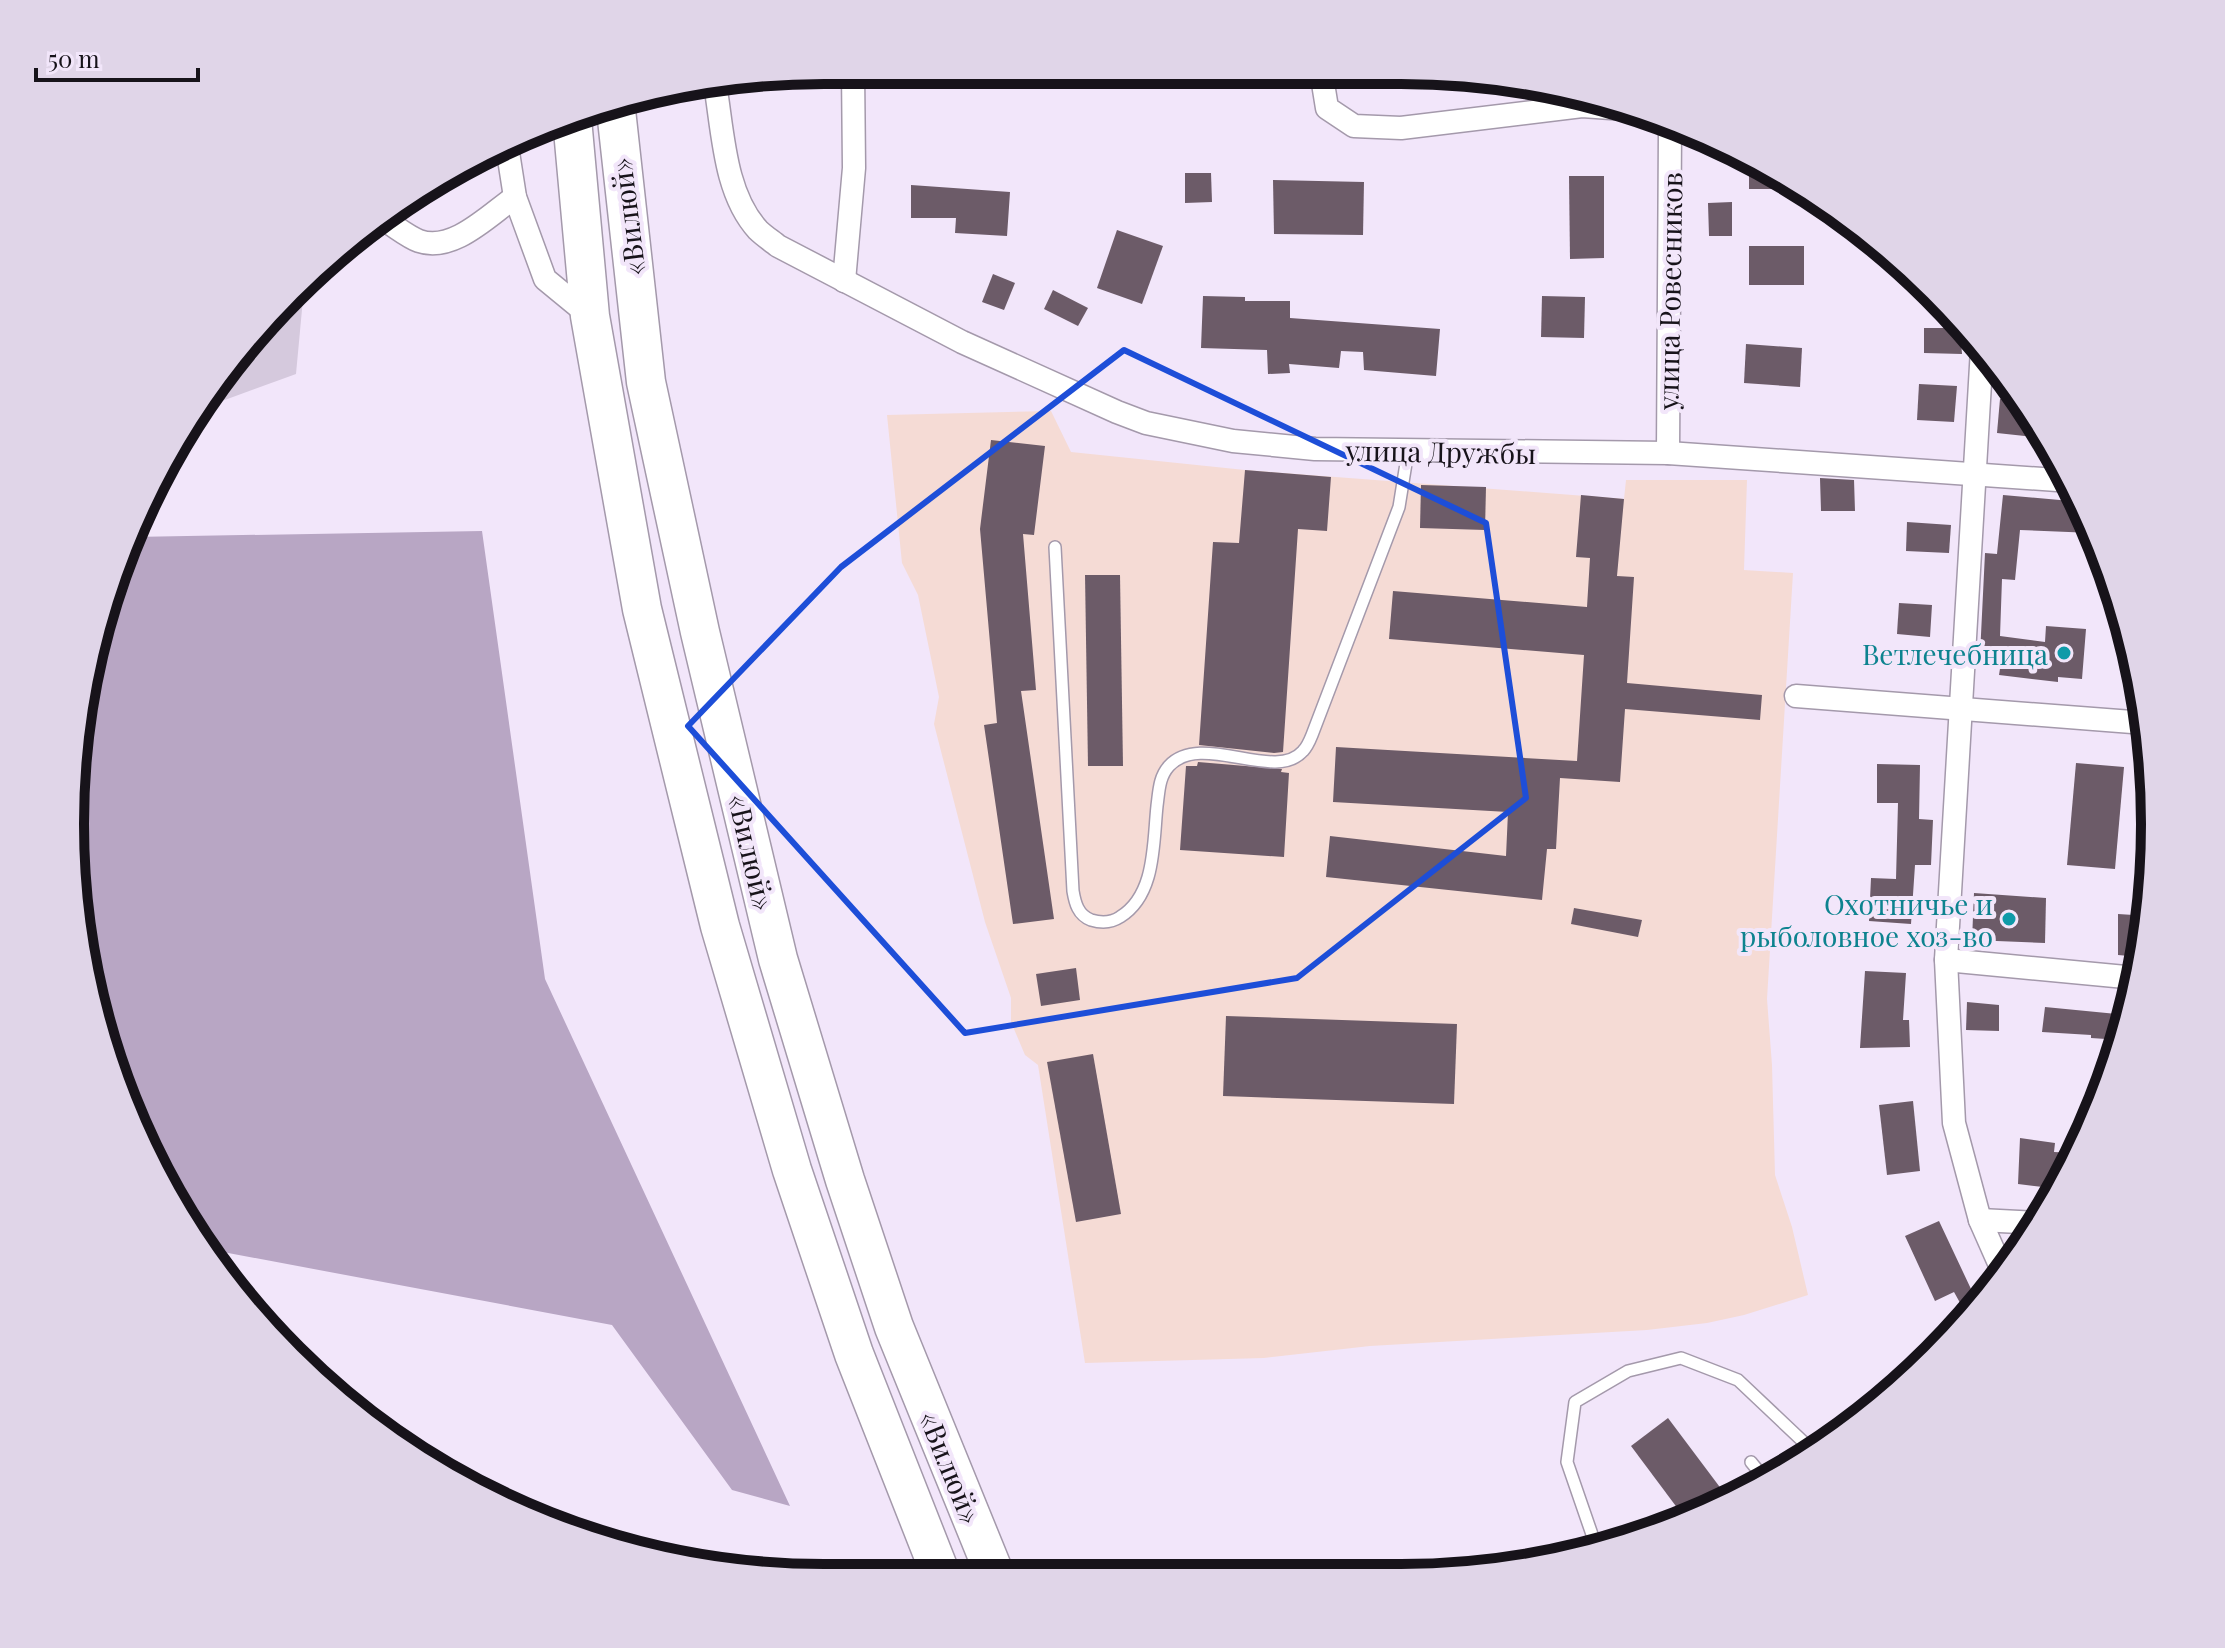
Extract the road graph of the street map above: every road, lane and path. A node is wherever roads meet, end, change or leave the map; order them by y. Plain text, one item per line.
1 (853, 84) edge
2 (1323, 84) edge
3 (716, 92) edge
4 (1581, 106) edge
5 (616, 114) edge
6 (573, 128) edge
7 (1670, 135) edge
8 (508, 155) edge
9 (515, 197) junction
10 (392, 224) edge
11 (844, 281) junction
12 (590, 316) junction
13 (1981, 365) edge
14 (1408, 451) junction
15 (1668, 453) junction
16 (1974, 476) junction
17 (2056, 480) edge
18 (1055, 547) dead end
19 (1796, 696) dead end
20 (1961, 711) junction
21 (2134, 722) edge
22 (1946, 960) junction
23 (2125, 977) edge
24 (1980, 1220) junction
25 (2024, 1222) edge
26 (1998, 1260) edge
27 (1805, 1443) edge
28 (1751, 1462) dead end
29 (1759, 1472) edge
30 (1594, 1539) edge
31 (937, 1564) edge
32 (991, 1564) edge

1 - 11 street
2 - 4 street
3 - 11 street, улица Дружбы
5 - 32 highway, «Вилюй»
6 - 12 highway, «Вилюй»
7 - 15 street, улица Ровесников
8 - 9 street
9 - 10 street
9 - 12 street
11 - 14 street, улица Дружбы
12 - 31 highway, «Вилюй»
13 - 16 street
14 - 15 street, улица Дружбы
14 - 18 lane
15 - 16 street, улица Дружбы
16 - 17 street, улица Дружбы
16 - 20 street
19 - 20 street
20 - 21 street
20 - 22 street
22 - 23 street
22 - 24 street
24 - 25 street
24 - 26 street
27 - 30 lane
28 - 29 lane

